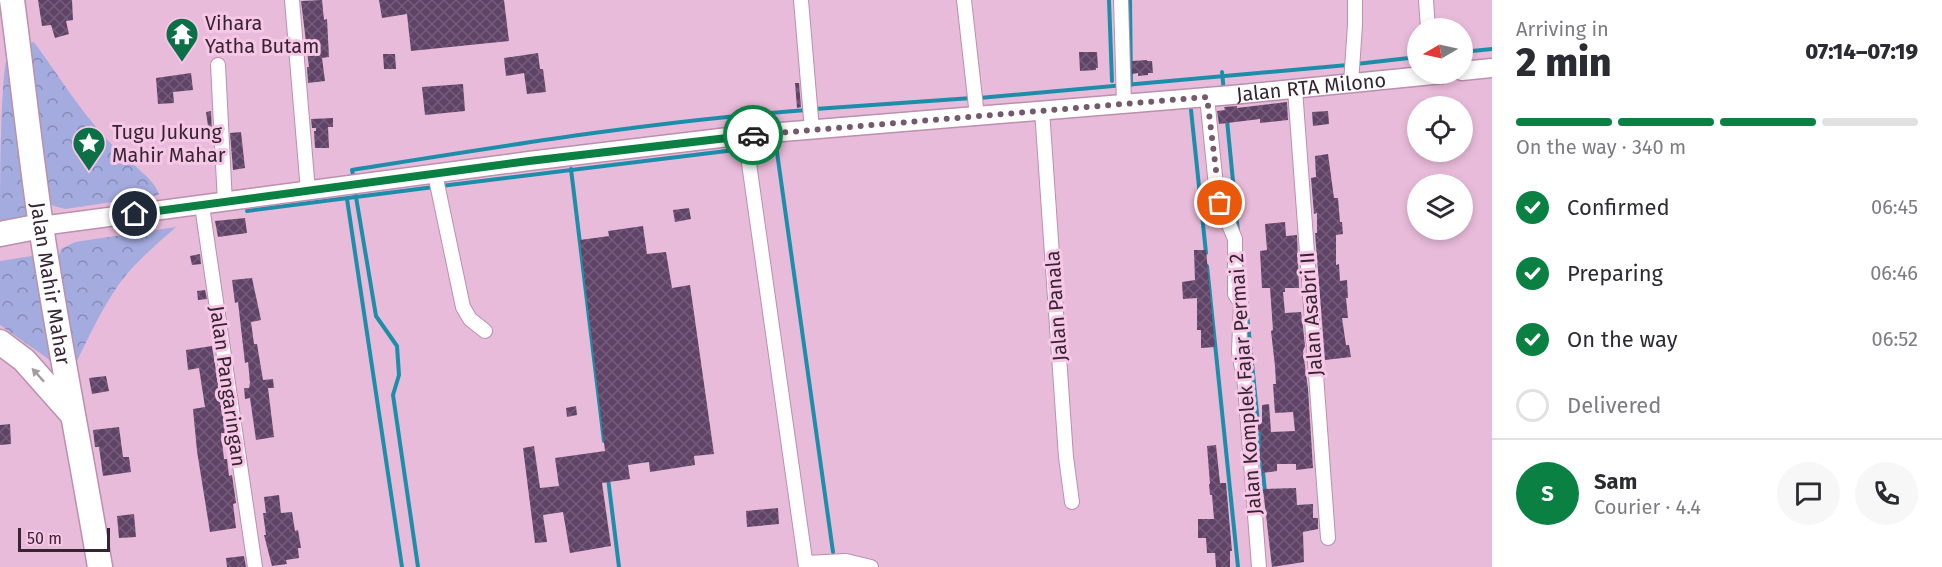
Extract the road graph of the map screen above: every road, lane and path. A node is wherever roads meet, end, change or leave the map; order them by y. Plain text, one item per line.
1 (1, 0) edge
2 (12, 0) edge
3 (292, 0) edge
4 (801, 0) edge
5 (964, 0) edge
6 (1121, 0) edge
7 (1355, 0) edge
8 (1426, 0) edge
9 (0, 10) edge
10 (1427, 18) edge
11 (218, 65) dead end
12 (1492, 68) edge
13 (1473, 70) edge
14 (1407, 77) edge
15 (1352, 83) junction
16 (1295, 89) junction
17 (1207, 97) junction
18 (1124, 104) junction
19 (1042, 110) junction
20 (977, 116) junction
21 (812, 130) junction
22 (745, 135) junction
23 (435, 174) junction
24 (308, 191) junction
25 (225, 202) junction
26 (202, 206) junction
27 (41, 226) junction
28 (0, 234) edge
29 (485, 331) dead end
30 (0, 342) edge
31 (71, 413) junction
32 (1072, 502) dead end
33 (1328, 538) dead end
34 (806, 565) edge
35 (100, 567) edge
36 (255, 567) edge
37 (870, 567) edge
38 (1259, 567) edge

1 - 9 highway
2 - 27 highway, Jalan Mahir Mahar
3 - 24 street
4 - 21 street
5 - 20 street
6 - 18 street
7 - 15 street
8 - 10 street
11 - 25 street
12 - 13 street
14 - 15 street, Jalan RTA Milono
15 - 16 street, Jalan RTA Milono
16 - 17 street, Jalan RTA Milono
16 - 33 street, Jalan Asabri II
17 - 18 street, Jalan RTA Milono
17 - 38 street, Jalan Komplek Fajar Permai 2
18 - 19 street, Jalan RTA Milono
19 - 20 street, Jalan RTA Milono
19 - 32 street, Jalan Panala
20 - 21 street, Jalan RTA Milono
21 - 22 street, Jalan RTA Milono
22 - 23 street, Jalan RTA Milono
22 - 34 street
23 - 24 street, Jalan RTA Milono
23 - 29 street
24 - 25 street, Jalan RTA Milono
25 - 26 street, Jalan RTA Milono
26 - 27 street, Jalan RTA Milono
26 - 36 street, Jalan Pangaringan
27 - 28 highway, Jalan RTA Milono
27 - 31 highway, Jalan Mahir Mahar
31 -> 30 highway
31 - 35 highway, Jalan Mahir Mahar
34 - 37 street

